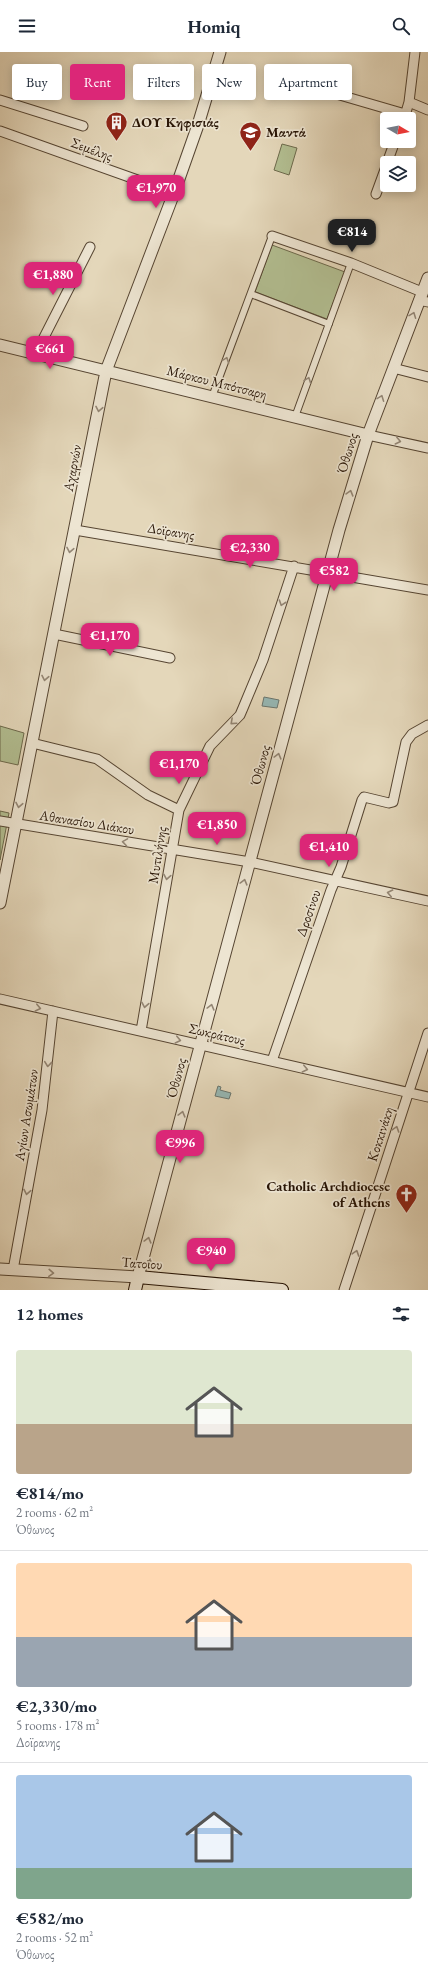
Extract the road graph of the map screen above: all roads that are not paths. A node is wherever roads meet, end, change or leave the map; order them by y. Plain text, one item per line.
1 (220, 52) edge
2 (415, 52) edge
3 (0, 100) edge
4 (352, 100) edge
5 (409, 102) junction
6 (428, 110) edge
7 (390, 112) edge
8 (406, 112) edge
9 (83, 126) dead end
10 (0, 131) edge
11 (380, 183) edge
12 (174, 193) junction
13 (376, 194) dead end
14 (272, 236) joint
15 (90, 246) dead end
16 (351, 264) junction
17 (428, 278) edge
18 (251, 294) junction
19 (423, 298) edge
20 (328, 324) junction
21 (0, 345) edge
22 (35, 354) junction
23 (393, 368) junction
24 (106, 371) junction
25 (428, 377) edge
26 (212, 397) junction
27 (295, 417) junction
28 (368, 434) junction
29 (428, 448) edge
30 (74, 530) junction
31 (294, 566) junction
32 (328, 572) junction
33 (428, 590) edge
34 (54, 634) junction
35 (170, 658) dead end
36 (428, 725) edge
37 (32, 743) junction
38 (179, 810) junction
39 (0, 821) edge
40 (16, 824) junction
41 (172, 850) junction
42 (250, 862) junction
43 (335, 882) junction
44 (428, 901) edge
45 (0, 903) edge
46 (0, 999) edge
47 (53, 1011) junction
48 (141, 1031) junction
49 (428, 1033) edge
50 (200, 1045) junction
51 (272, 1061) junction
52 (408, 1093) junction
53 (428, 1097) edge
54 (0, 1269) edge
55 (13, 1270) junction
56 (138, 1277) junction
57 (135, 1290) edge
58 (282, 1290) edge
59 (344, 1290) edge

1 - 12 street, Αχαρνών
2 - 5 street
3 - 9 street
4 - 7 street
5 - 6 street
5 - 8 street
10 - 12 street, Σεμέλης
11 - 13 street
12 - 24 street, Αχαρνών
14 - 16 street
14 - 18 street
15 - 22 street
16 - 19 street
16 - 20 street
17 - 19 street, Όθωνος
18 - 20 street
26 -> 18 street
23 -> 19 street, Όθωνος
27 -> 20 street
21 - 22 street, Μάρκου Μπότσαρη
22 - 24 street, Μάρκου Μπότσαρη
23 - 25 street
28 -> 23 street, Όθωνος
24 - 26 street, Μάρκου Μπότσαρη
24 -> 30 street, Αχαρνών
26 - 27 street, Μάρκου Μπότσαρη
27 - 28 street, Μάρκου Μπότσαρη
28 -> 29 street, Μάρκου Μπότσαρη
32 -> 28 street, Όθωνος
30 - 31 street, Δοϊρανης
30 -> 34 street, Αχαρνών
31 - 32 street, Δοϊρανης
31 -> 38 street, Μυτιλήνης
32 - 33 street, Δοϊρανης
42 -> 32 street, Όθωνος
34 - 35 street
34 -> 37 street, Αχαρνών
36 - 43 street, Δροσίνου
37 - 38 street
37 -> 40 street, Αχαρνών
38 - 41 street, Μυτιλήνης
39 - 40 street, Αθανασίου Διάκου
41 -> 40 street, Αθανασίου Διάκου
40 - 45 street, Αχαρνών
41 - 42 street, Αθανασίου Διάκου
41 -> 48 street, Μυτιλήνης
42 - 43 street, Αθανασίου Διάκου
50 -> 42 street, Όθωνος
44 -> 43 street, Αθανασίου Διάκου
43 - 51 street, Δροσίνου
46 -> 47 street, Σωκράτους
47 - 48 street, Σωκράτους
47 -> 55 street, Αγίων Ασωμάτων
48 -> 50 street, Σωκράτους
49 - 52 street, Κοκκινάκη
50 - 51 street, Σωκράτους
56 -> 50 street, Όθωνος
51 -> 52 street, Σωκράτους
52 - 53 street, Σωκράτους
59 -> 52 street, Κοκκινάκη
54 - 55 street, Τατοΐου
55 -> 56 street, Τατοΐου
56 - 57 main road, Όθωνος
56 - 58 main road, Τατοΐου

